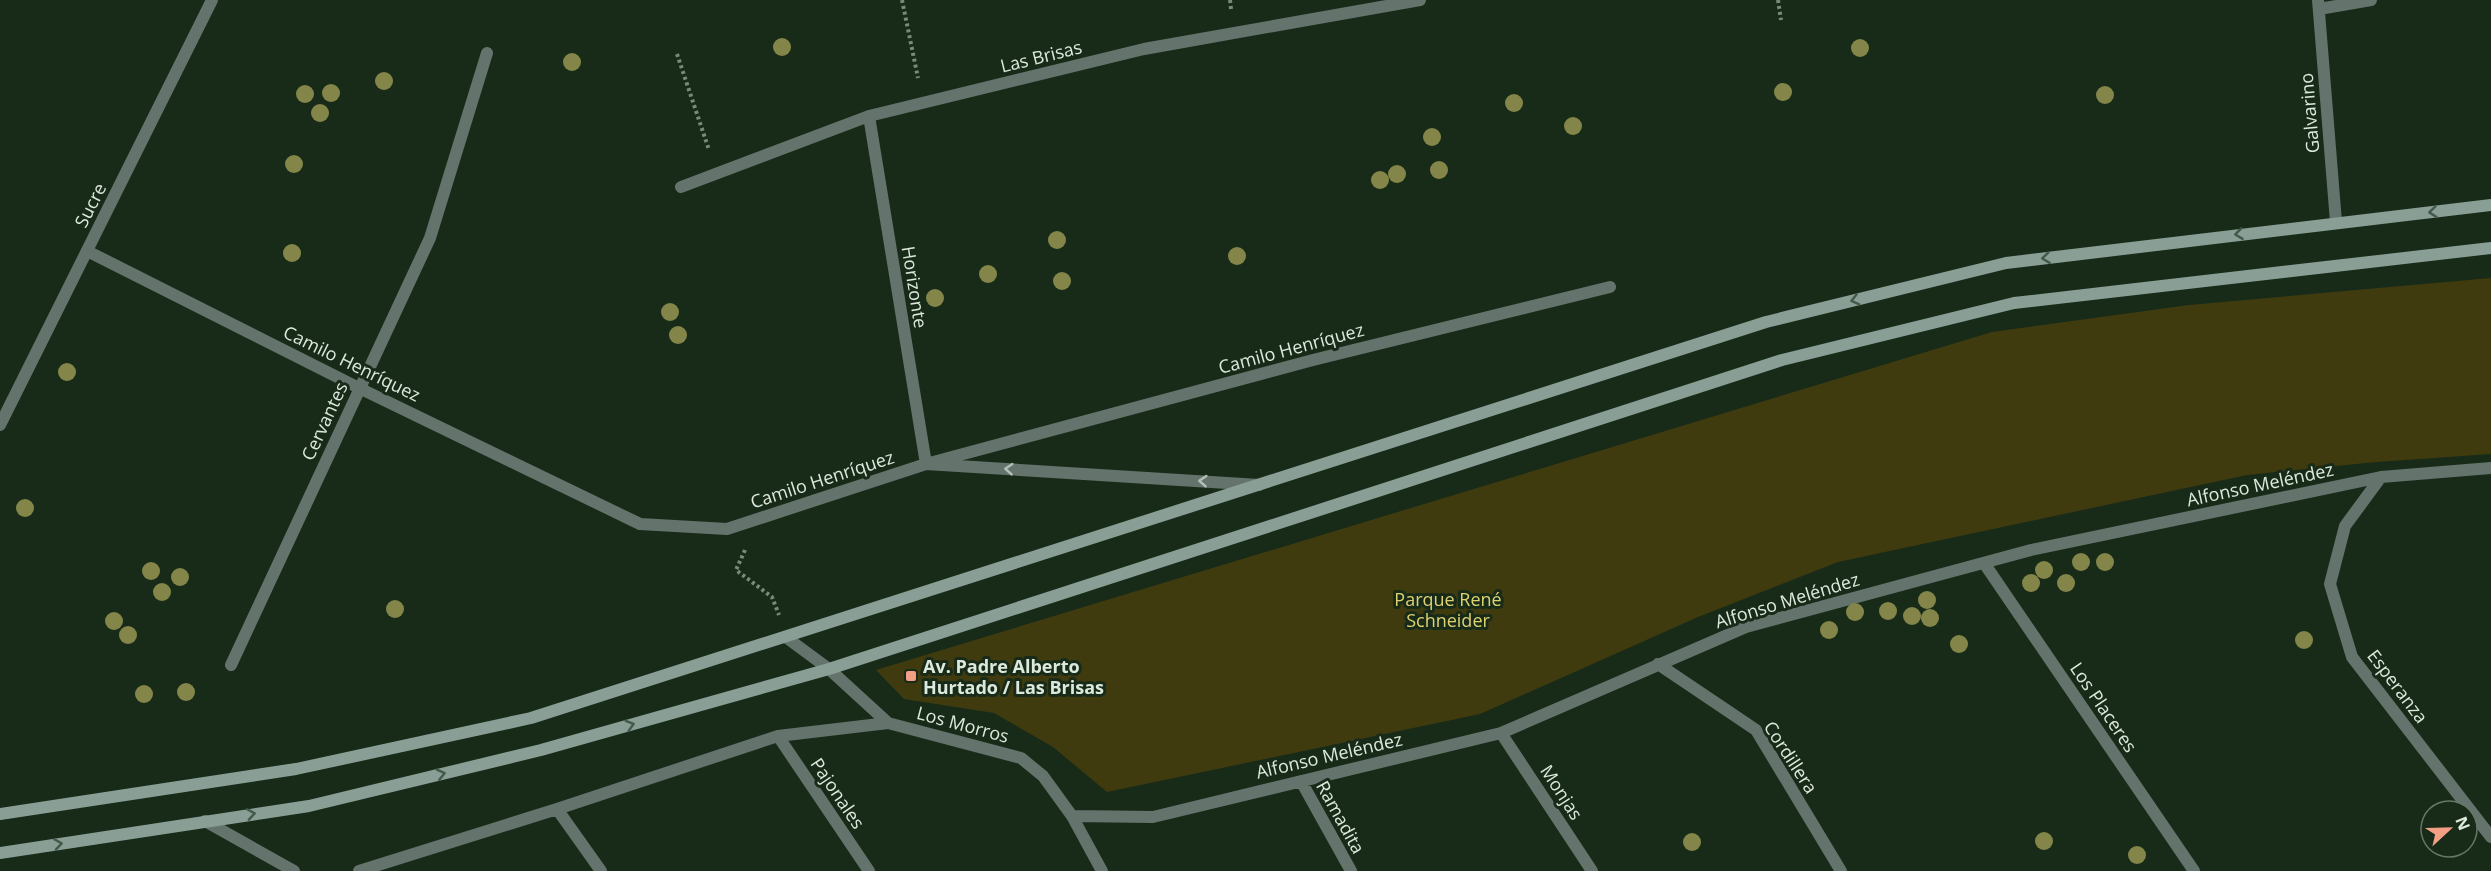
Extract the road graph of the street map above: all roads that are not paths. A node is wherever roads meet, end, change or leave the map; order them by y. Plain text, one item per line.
1 (212, 0) edge
2 (1420, 0) edge
3 (2371, 0) edge
4 (2319, 4) edge
5 (487, 53) dead end
6 (869, 116) junction
7 (681, 187) dead end
8 (2491, 206) edge
9 (2336, 222) junction
10 (2491, 248) edge
11 (87, 251) junction
12 (1610, 287) dead end
13 (359, 388) junction
14 (0, 425) edge
15 (926, 464) junction
16 (2491, 468) edge
17 (2382, 477) junction
18 (1262, 485) junction
19 (1984, 563) junction
20 (788, 638) junction
21 (1658, 664) junction
22 (231, 665) dead end
23 (829, 669) junction
24 (888, 723) junction
25 (1501, 733) junction
26 (778, 736) junction
27 (1301, 781) junction
28 (557, 809) junction
29 (0, 814) edge
30 (1072, 816) junction
31 (206, 821) junction
32 (2491, 837) edge
33 (0, 853) edge
34 (294, 871) edge
35 (359, 871) edge
36 (601, 871) edge
37 (869, 871) edge
38 (1102, 871) edge
39 (1351, 871) edge
40 (1592, 871) edge
41 (1841, 871) edge
42 (2194, 871) edge

1 - 11 street, Sucre
2 - 6 street, Las Brisas
3 - 4 street
4 - 9 street, Galvarino
5 - 13 street, Cervantes
6 - 7 street, Las Brisas
6 - 15 street, Horizonte
8 -> 9 main road
9 -> 18 main road
10 - 23 main road
11 - 13 street, Camilo Henríquez
11 - 14 street, Sucre
12 - 15 street, Camilo Henríquez
13 - 15 street, Camilo Henríquez
13 - 22 street, Cervantes
18 -> 15 street
16 - 17 street, Alfonso Meléndez
17 - 19 street, Alfonso Meléndez
17 - 32 street, Esperanza
18 - 20 main road
19 - 21 street, Alfonso Meléndez
19 - 42 street, Los Placeres
20 - 23 street, Los Morros
20 - 29 main road
21 - 25 street, Alfonso Meléndez
21 - 41 street, Cordillera
23 - 24 street, Los Morros
31 -> 23 main road
24 - 26 street
24 - 30 street, Los Morros
25 - 27 street, Alfonso Meléndez
25 - 40 street, Monjas
26 - 28 street
26 - 37 street, Pajonales
27 - 30 street, Alfonso Meléndez
27 - 39 street, Ramadita
28 - 35 street
28 - 36 street
30 - 38 street, Los Morros
33 -> 31 main road
31 - 34 street

